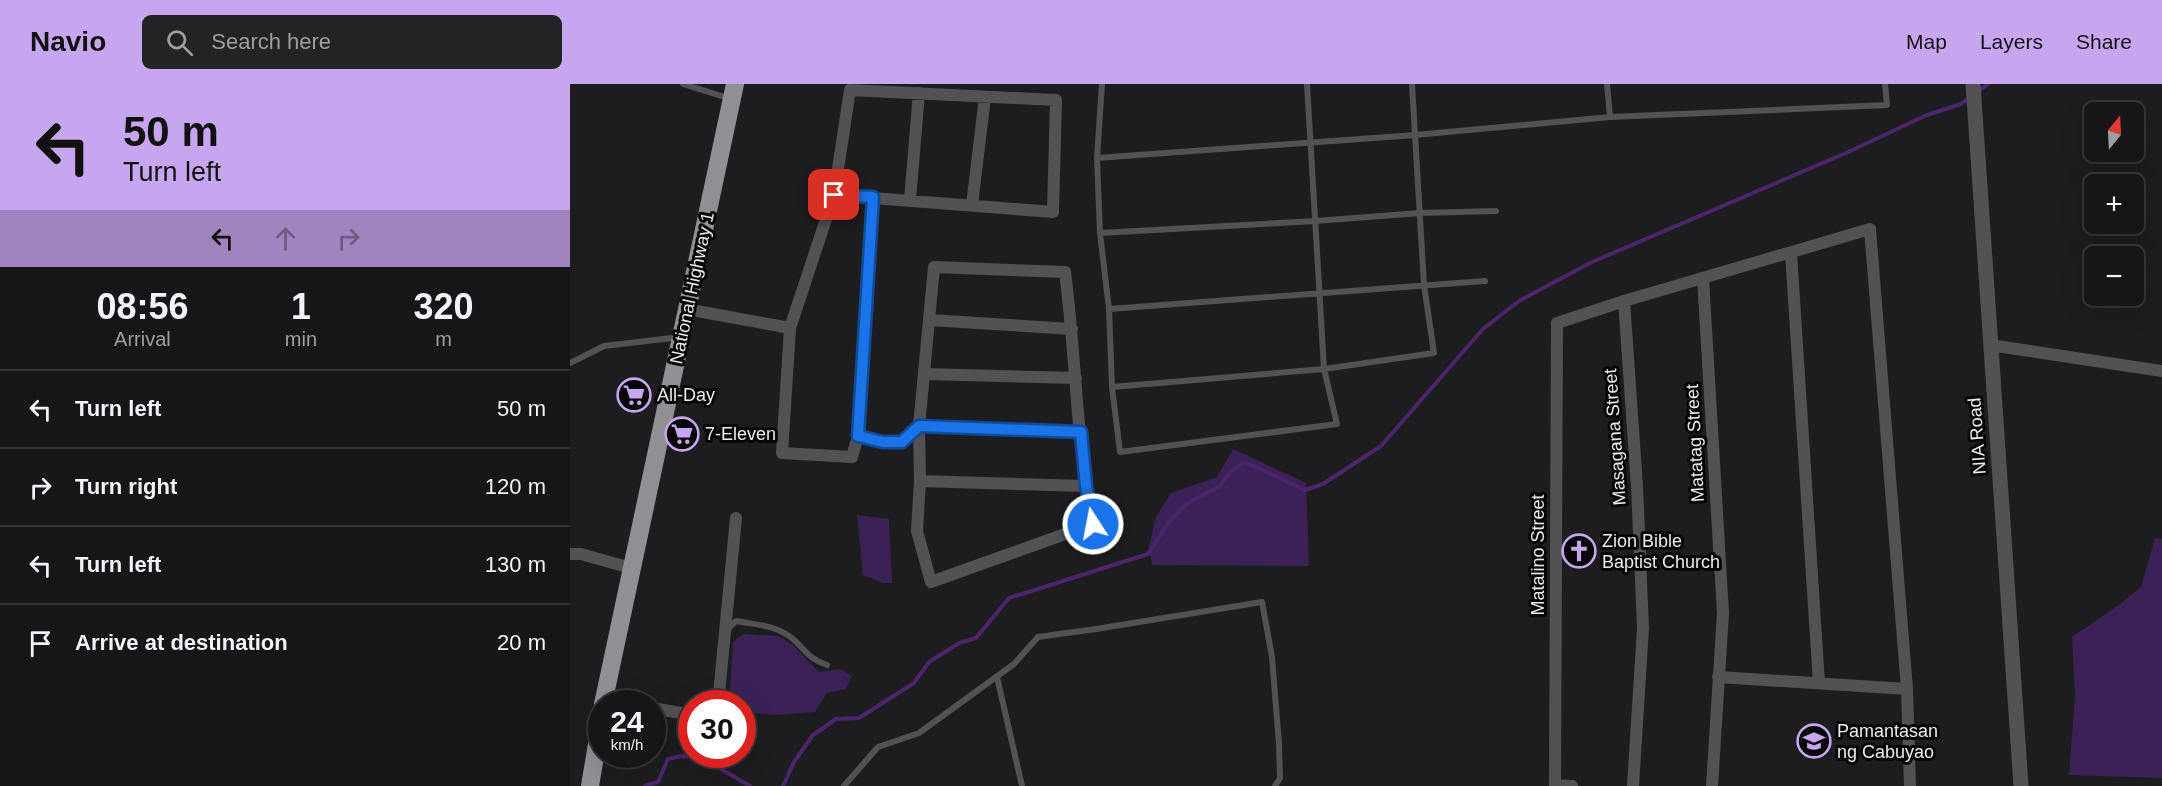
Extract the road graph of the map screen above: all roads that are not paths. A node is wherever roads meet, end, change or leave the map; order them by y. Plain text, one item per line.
1 (683, 84) edge
2 (1102, 84) edge
3 (1306, 84) edge
4 (1412, 84) edge
5 (1607, 84) edge
6 (1885, 84) edge
7 (1973, 85) edge
8 (733, 91) edge
9 (918, 93) junction
10 (985, 98) junction
11 (1610, 117) junction
12 (1415, 135) junction
13 (1310, 143) junction
14 (1097, 158) junction
15 (834, 195) junction
16 (873, 197) junction
17 (910, 200) junction
18 (972, 205) junction
19 (1496, 211) dead end
20 (1420, 213) junction
21 (1315, 221) junction
22 (1100, 233) junction
23 (1791, 254) junction
24 (1703, 278) junction
25 (1485, 281) dead end
26 (1424, 285) junction
27 (1319, 292) junction
28 (1624, 301) junction
29 (686, 309) junction
30 (1109, 309) junction
31 (930, 320) junction
32 (790, 328) junction
33 (1072, 329) junction
34 (681, 337) junction
35 (1990, 345) junction
36 (570, 363) edge
37 (1324, 369) junction
38 (2162, 371) edge
39 (924, 374) junction
40 (1076, 378) junction
41 (1112, 387) junction
42 (919, 426) junction
43 (1081, 432) junction
44 (858, 436) junction
45 (920, 481) junction
46 (1086, 486) junction
47 (736, 518) dead end
48 (570, 554) edge
49 (631, 568) junction
50 (726, 631) junction
51 (827, 665) dead end
52 (997, 677) junction
53 (1718, 677) junction
54 (1819, 683) junction
55 (1907, 689) junction
56 (606, 690) edge
57 (720, 690) edge
58 (593, 768) edge
59 (590, 786) edge
60 (844, 786) edge
61 (1022, 786) edge
62 (1275, 786) edge
63 (1555, 786) edge
64 (1572, 786) edge
65 (1633, 786) edge
66 (1712, 786) edge
67 (1910, 786) edge
68 (2021, 786) edge

1 - 8 lane
2 - 14 lane
3 - 13 lane
4 - 12 lane
5 - 11 lane
6 - 11 lane
7 - 35 street, NIA Road
8 - 29 highway, National Highway 1
9 - 10 street
9 - 15 street
9 - 17 street
10 - 18 street
10 - 18 street
11 - 12 lane
12 - 13 lane
12 - 20 lane
13 - 14 lane
13 - 21 lane
14 - 22 lane
15 - 16 street
15 - 32 street
16 - 17 street
16 - 44 street
17 - 18 street
19 - 20 lane
20 - 21 lane
20 - 26 lane
21 - 22 lane
21 - 27 lane
22 - 30 lane
23 - 24 street
23 - 54 street
23 - 55 street
24 - 28 street
24 - 53 street, Matatag Street
25 - 26 lane
26 - 27 lane
26 - 37 lane
27 - 30 lane
27 - 37 lane
28 - 63 street, Matalino Street
28 - 65 street, Masagana Street
29 - 32 street
29 - 34 highway, National Highway 1
30 - 41 lane
31 - 33 street
31 - 33 street
31 - 39 street
32 - 44 street
33 - 40 street
34 - 36 lane
34 - 49 highway, National Highway 1
35 - 38 street
35 - 68 street, NIA Road
37 - 41 lane
37 - 41 lane
39 - 40 street
39 - 42 street
40 - 43 street
42 - 43 street
42 - 44 street
42 - 45 street
43 - 46 street
45 - 46 street
45 - 46 street
47 - 50 street
48 - 49 street
49 - 56 highway, National Highway 1
50 - 51 lane
50 - 57 street
52 - 60 lane
52 - 61 lane
52 - 62 lane
53 - 54 street
53 - 66 street, Matatag Street
54 - 55 street
55 - 67 street
58 - 59 highway, National Highway 1
63 - 64 street

